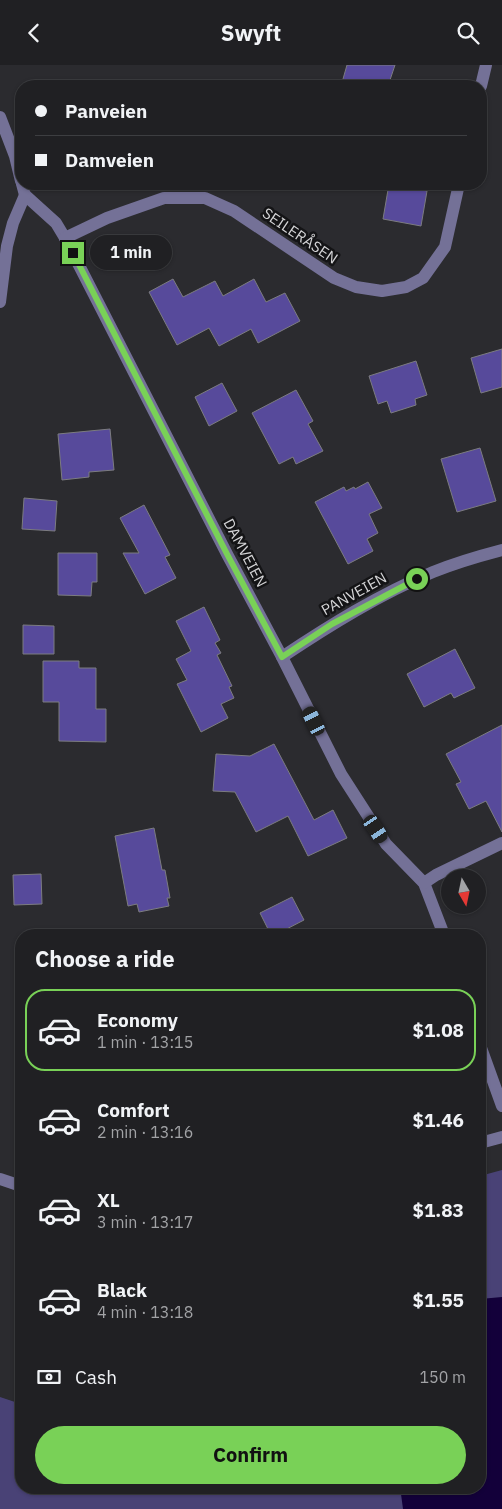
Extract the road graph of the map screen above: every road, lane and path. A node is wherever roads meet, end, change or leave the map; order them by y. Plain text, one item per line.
1 (486, 65) edge
2 (482, 80) edge
3 (0, 117) edge
4 (15, 156) edge
5 (22, 190) edge
6 (27, 190) edge
7 (458, 190) edge
8 (65, 238) junction
9 (0, 301) edge
10 (502, 550) edge
11 (282, 657) junction
12 (502, 843) edge
13 (424, 883) junction
14 (442, 929) edge
15 (486, 1062) edge
16 (502, 1106) edge
17 (502, 1137) edge
18 (486, 1141) edge
19 (0, 1179) edge
20 (15, 1184) edge

1 - 2 street
3 - 4 street
5 - 9 street
6 - 8 street, DAMVEIEN
7 - 8 street, SEILERÅSEN
8 - 11 street, DAMVEIEN
10 - 11 street, PANVEIEN
11 - 13 street, DAMVEIEN
12 - 13 street
13 - 14 street, DAMVEIEN
15 - 16 street
17 - 18 street
19 - 20 street

